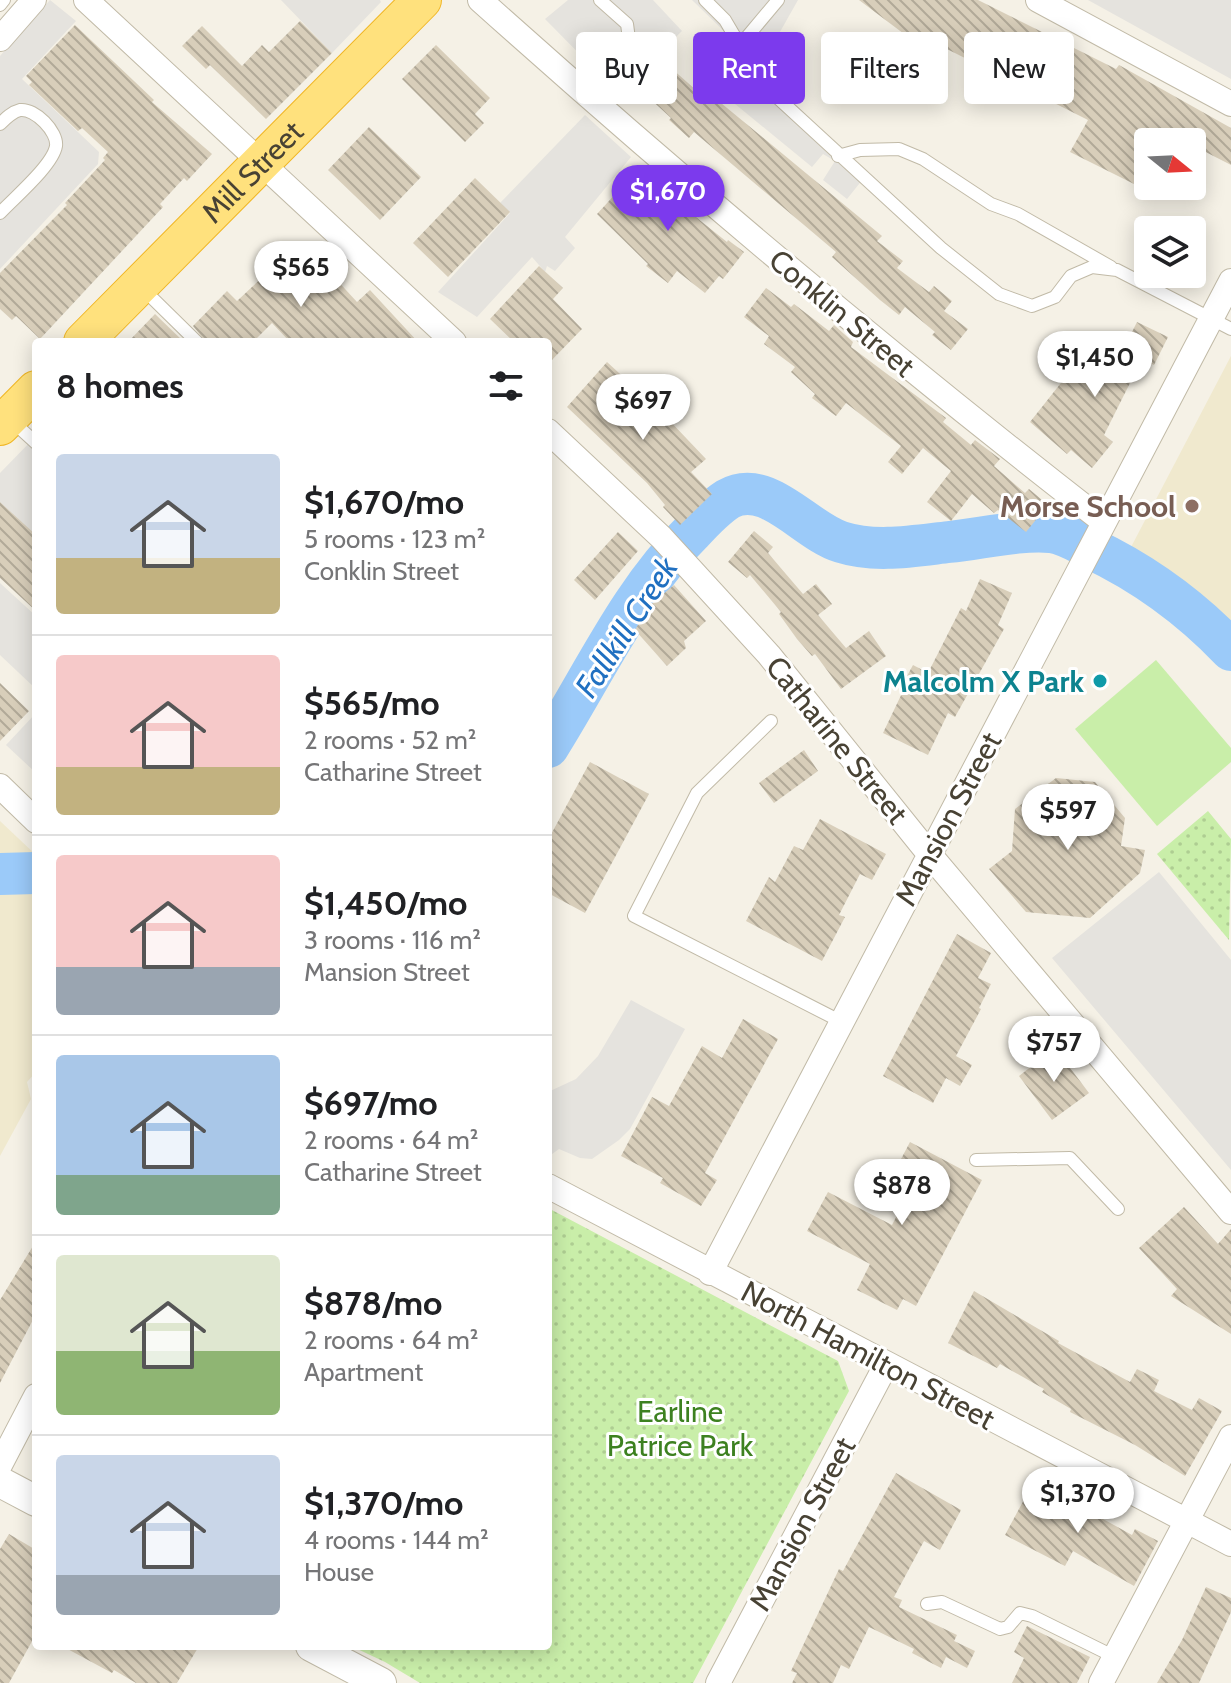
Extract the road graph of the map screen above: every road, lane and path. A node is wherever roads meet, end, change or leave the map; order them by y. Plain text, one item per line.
1 (4, 0) edge
2 (34, 0) edge
3 (86, 0) edge
4 (422, 0) edge
5 (480, 0) edge
6 (600, 0) edge
7 (705, 0) edge
8 (778, 0) edge
9 (1038, 0) edge
10 (0, 5) edge
11 (628, 32) edge
12 (733, 32) edge
13 (751, 32) edge
14 (0, 39) edge
15 (576, 86) edge
16 (597, 104) edge
17 (786, 104) edge
18 (1231, 104) edge
19 (0, 124) edge
20 (838, 156) junction
21 (260, 162) junction
22 (0, 213) edge
23 (1117, 270) junction
24 (1231, 281) edge
25 (139, 285) junction
26 (1221, 324) edge
27 (87, 338) edge
28 (193, 338) edge
29 (450, 338) edge
30 (32, 394) edge
31 (4, 422) edge
32 (552, 435) edge
33 (32, 440) edge
34 (1101, 527) junction
35 (771, 721) dead end
36 (0, 786) edge
37 (32, 817) edge
38 (930, 855) junction
39 (842, 1022) junction
40 (976, 1160) dead end
41 (552, 1188) edge
42 (1118, 1209) dead end
43 (1231, 1212) edge
44 (710, 1273) junction
45 (886, 1365) junction
46 (32, 1404) edge
47 (1231, 1437) edge
48 (0, 1465) edge
49 (0, 1482) edge
50 (32, 1499) edge
51 (1187, 1521) junction
52 (1231, 1544) edge
53 (927, 1604) dead end
54 (319, 1650) edge
55 (1115, 1657) junction
56 (381, 1683) edge
57 (718, 1683) edge
58 (1101, 1683) edge

1 - 10 lane
2 - 14 street
3 - 21 street
4 - 21 highway, Mill Street
5 - 15 street, Conklin Street
6 - 11 lane
7 - 12 lane
8 - 13 lane
9 - 18 street
16 - 34 street, Conklin Street
17 - 20 lane
19 - 22 lane
20 - 23 lane
20 - 23 lane
21 - 25 highway, Mill Street
21 - 29 street
23 - 26 lane
24 - 26 street, Mansion Street
25 - 27 highway, Mill Street
25 - 28 lane
26 - 34 street, Mansion Street
30 - 31 highway
31 - 33 lane
32 - 38 street, Catharine Street
34 - 38 street, Mansion Street
35 - 39 lane
36 - 37 street
38 - 39 street, Mansion Street
38 - 43 street, Catharine Street
39 - 44 street, Mansion Street
40 - 42 lane
41 - 44 street, North Hamilton Street
44 - 45 street, North Hamilton Street
45 - 51 street, North Hamilton Street
45 - 57 street, Mansion Street
46 - 48 street
47 - 51 street
49 - 50 street
51 - 52 street, North Hamilton Street
51 - 55 street
53 - 55 lane
54 - 56 street
55 - 58 street

